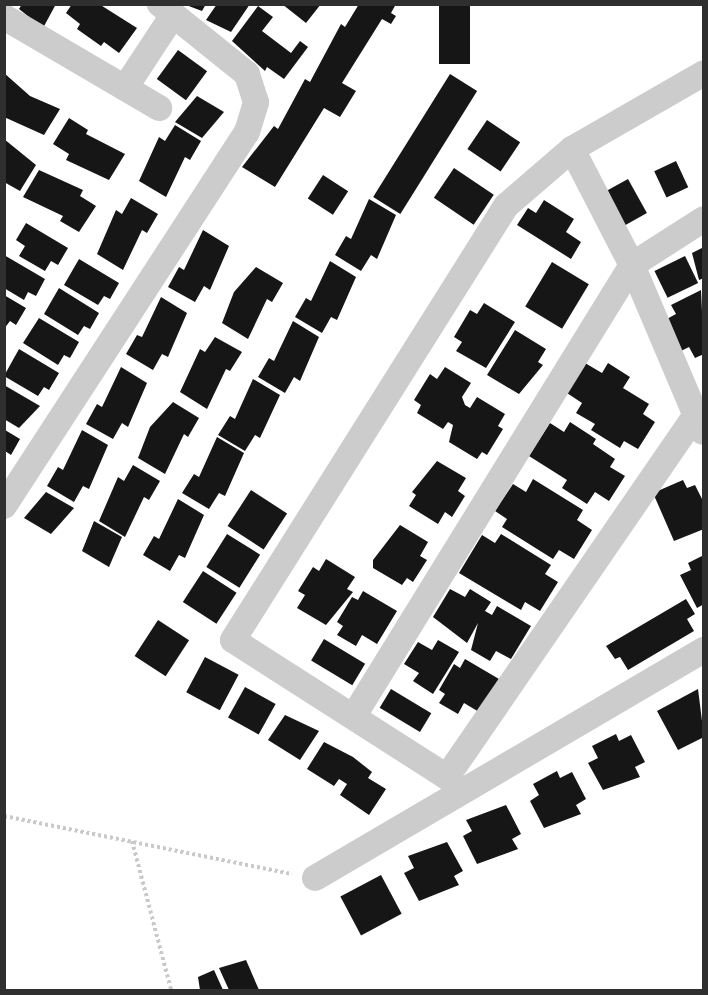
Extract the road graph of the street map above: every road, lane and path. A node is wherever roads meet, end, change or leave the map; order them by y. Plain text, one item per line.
1 (167, 10) edge
2 (4, 17) edge
3 (704, 73) edge
4 (125, 88) junction
5 (159, 108) dead end
6 (572, 149) junction
7 (704, 219) edge
8 (632, 265) junction
9 (699, 424) edge
10 (4, 506) edge
11 (704, 650) edge
12 (354, 714) junction
13 (4, 816) edge
14 (132, 842) junction
15 (315, 878) joint
16 (171, 990) edge

1 - 4 street
1 - 10 street
2 - 4 street
3 - 6 street
4 - 5 street
6 - 8 street
6 - 12 street
7 - 8 street
8 - 9 street
8 - 12 street
9 - 12 street
11 - 15 street
13 - 14 path
14 - 15 path
14 - 16 path

